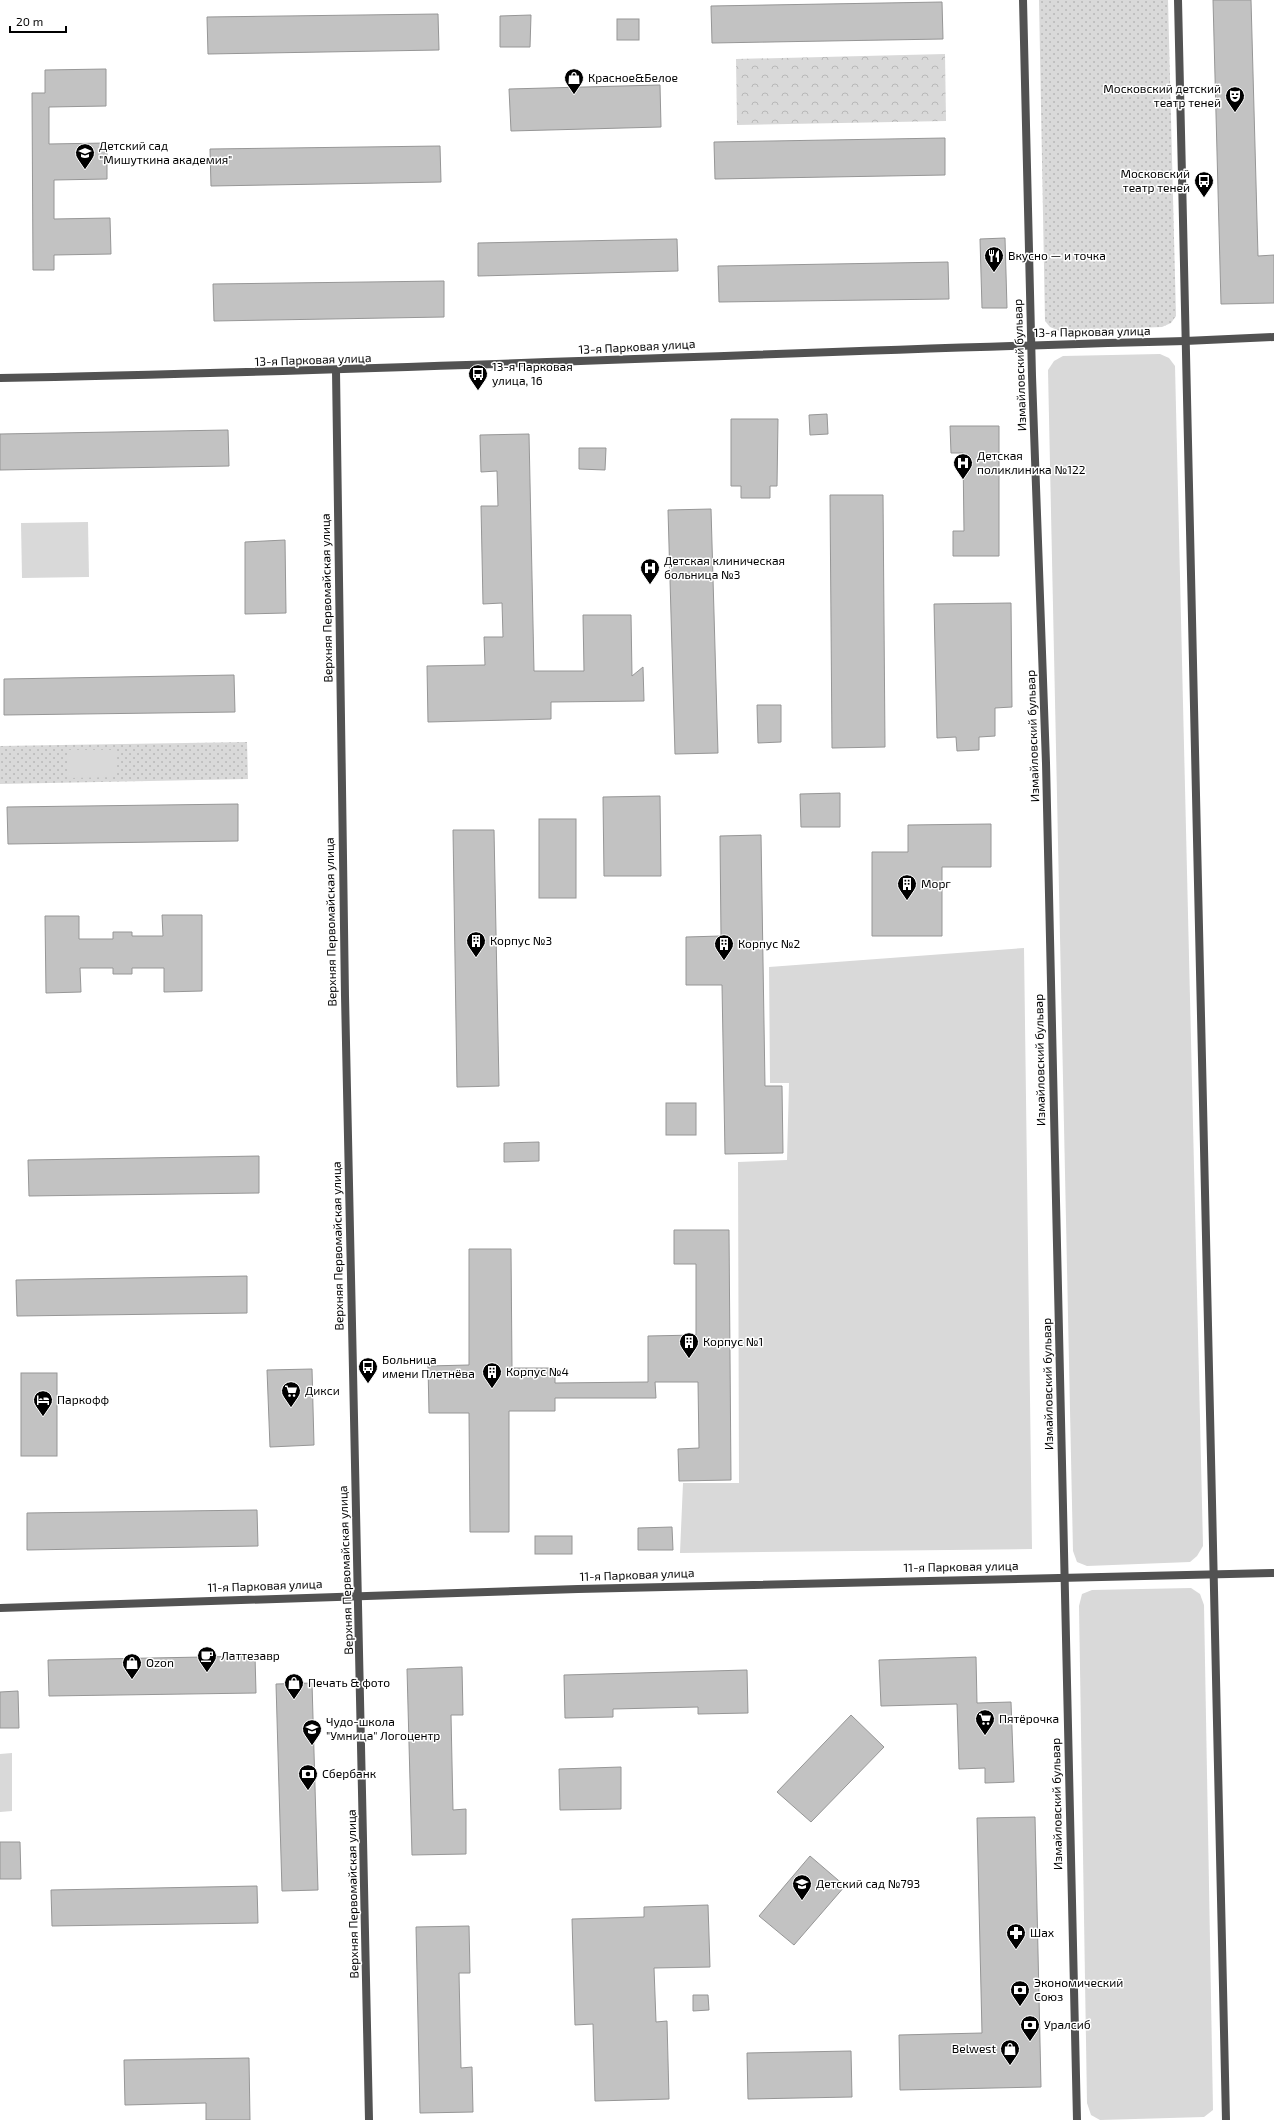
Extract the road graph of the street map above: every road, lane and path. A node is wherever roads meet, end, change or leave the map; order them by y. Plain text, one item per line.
1 (1023, 0) edge
2 (1178, 0) edge
3 (1274, 337) edge
4 (1185, 341) junction
5 (1032, 345) junction
6 (336, 371) junction
7 (0, 378) edge
8 (1274, 1573) edge
9 (1215, 1574) junction
10 (1064, 1577) junction
11 (359, 1596) junction
12 (0, 1608) edge
13 (369, 2120) edge
14 (1077, 2120) edge
15 (1226, 2120) edge

1 - 5 street, Измайловский бульвар
2 - 4 street
3 - 4 street, 13-я Парковая улица
4 - 5 street, 13-я Парковая улица
4 - 9 street
5 - 6 street, 13-я Парковая улица
5 - 10 street, Измайловский бульвар
6 - 7 street, 13-я Парковая улица
6 - 11 street, Верхняя Первомайская улица
8 - 9 street, 11-я Парковая улица
9 - 10 street, 11-я Парковая улица
9 - 15 street
10 - 11 street, 11-я Парковая улица
10 - 14 street, Измайловский бульвар
11 - 12 street, 11-я Парковая улица
11 - 13 street, Верхняя Первомайская улица

